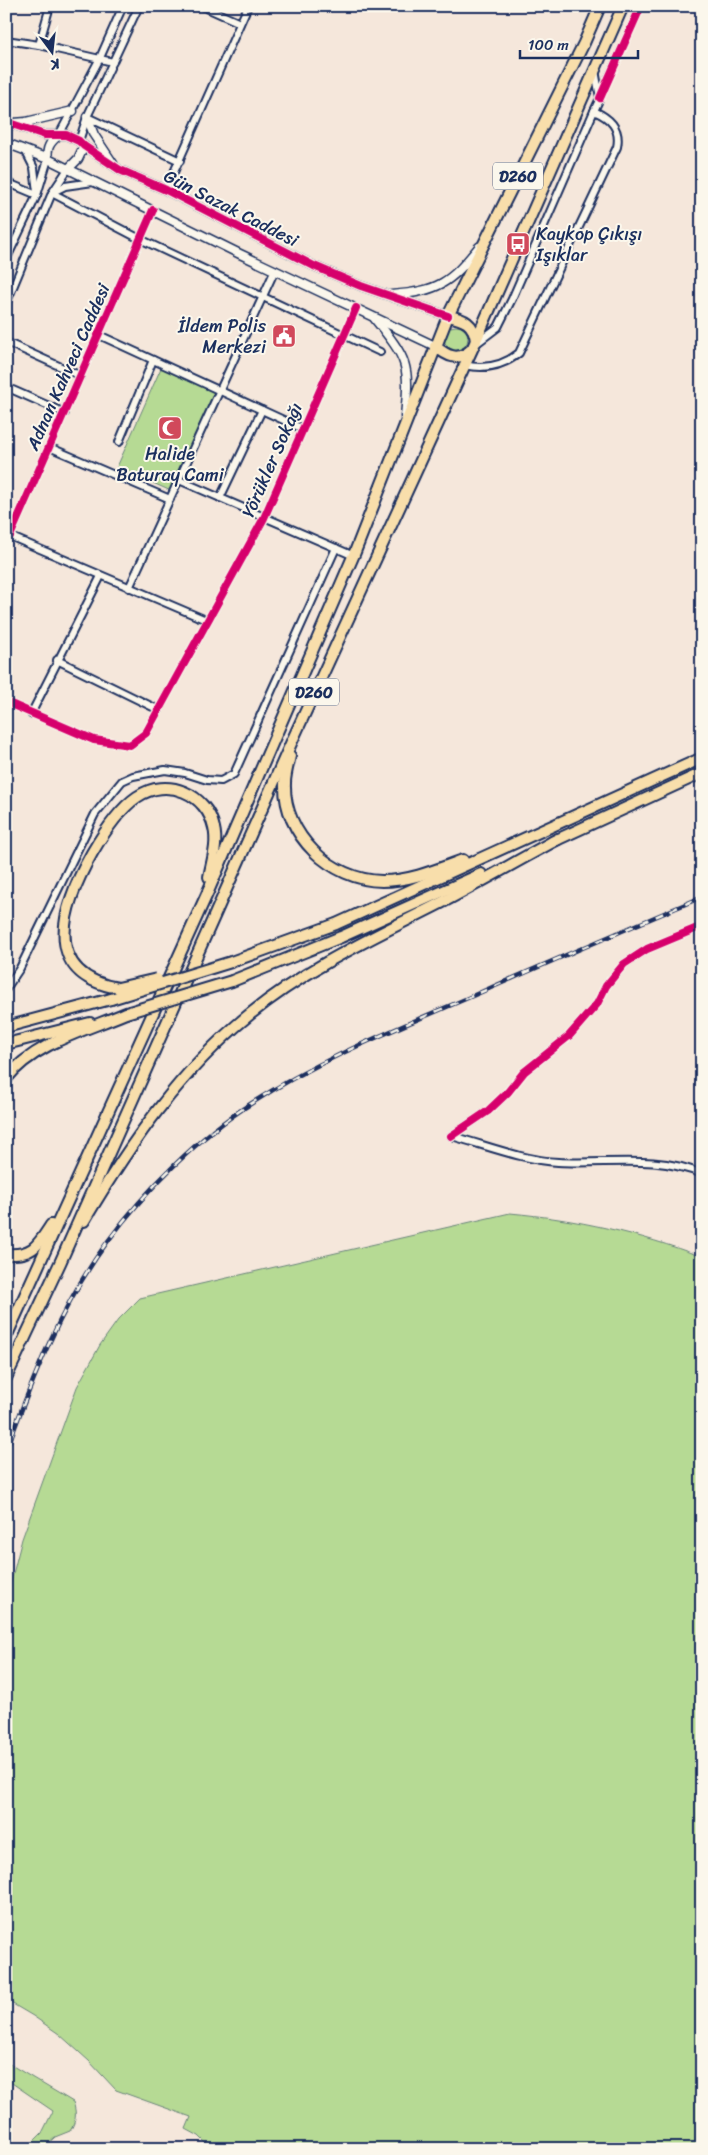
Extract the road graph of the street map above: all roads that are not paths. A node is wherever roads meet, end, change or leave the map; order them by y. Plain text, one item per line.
1 (50, 6) edge
2 (123, 6) edge
3 (139, 6) edge
4 (202, 6) edge
5 (248, 6) edge
6 (600, 6) edge
7 (623, 6) edge
8 (641, 6) edge
9 (240, 23) junction
10 (6, 40) edge
11 (39, 45) junction
12 (99, 60) junction
13 (113, 62) junction
14 (595, 69) junction
15 (600, 98) junction
16 (73, 111) junction
17 (594, 111) junction
18 (87, 117) junction
19 (8, 122) edge
20 (58, 135) junction
21 (6, 143) edge
22 (81, 144) junction
23 (25, 150) junction
24 (48, 159) junction
25 (180, 161) junction
26 (117, 168) junction
27 (68, 169) junction
28 (6, 182) edge
29 (94, 182) junction
30 (166, 190) junction
31 (52, 193) junction
32 (38, 195) junction
33 (153, 210) junction
34 (487, 238) junction
35 (140, 239) junction
36 (6, 260) edge
37 (275, 270) junction
38 (386, 295) junction
39 (263, 297) junction
40 (6, 304) edge
41 (356, 308) junction
42 (448, 316) junction
43 (374, 318) junction
44 (99, 335) junction
45 (344, 335) junction
46 (6, 342) edge
47 (474, 345) junction
48 (435, 346) junction
49 (380, 352) dead end
50 (153, 360) junction
51 (464, 366) junction
52 (81, 376) junction
53 (6, 387) edge
54 (220, 391) junction
55 (262, 410) junction
56 (65, 413) junction
57 (404, 426) junction
58 (303, 429) junction
59 (119, 442) dead end
60 (49, 447) junction
61 (179, 480) junction
62 (220, 498) junction
63 (170, 499) junction
64 (264, 518) junction
65 (8, 535) edge
66 (336, 548) junction
67 (354, 556) junction
68 (101, 576) junction
69 (129, 588) junction
70 (206, 620) junction
71 (57, 660) junction
72 (6, 702) edge
73 (159, 710) junction
74 (31, 714) junction
75 (293, 739) junction
76 (702, 758) edge
77 (702, 773) edge
78 (550, 828) junction
79 (558, 839) junction
80 (206, 894) junction
81 (702, 926) edge
82 (231, 962) junction
83 (6, 989) edge
84 (126, 1013) junction
85 (6, 1027) edge
86 (6, 1044) edge
87 (6, 1079) edge
88 (702, 1174) edge
89 (72, 1192) junction
90 (6, 1254) edge
91 (60, 1263) junction
92 (6, 1337) edge
93 (6, 1378) edge

1 - 11 street
2 - 12 street
3 - 13 street
4 - 9 street
5 - 9 street
6 - 34 highway, D260
7 - 14 highway, D260
8 - 15 street
9 - 25 street
10 - 11 street
11 - 12 street
12 - 13 street
12 - 16 street
13 - 18 street
14 - 15 street
14 - 47 highway, D260
15 - 17 street
16 - 19 street
16 - 20 street
17 - 47 street
17 - 51 street
18 - 22 street
18 - 25 street
18 - 26 street
19 - 20 street, Gün Sazak Caddesi
20 - 22 street, Gün Sazak Caddesi
20 - 24 street
21 - 23 street, Gün Sazak Caddesi
22 - 26 street, Gün Sazak Caddesi
22 - 27 street
23 - 24 street, Gün Sazak Caddesi
23 - 32 street
24 - 27 street, Gün Sazak Caddesi
24 - 32 street
25 - 30 street
26 - 30 street, Gün Sazak Caddesi
27 - 29 street, Gün Sazak Caddesi
27 - 31 street
28 - 32 street
29 - 31 street
29 - 33 street, Gün Sazak Caddesi
30 - 38 street, Gün Sazak Caddesi
31 - 35 street
31 - 40 street
32 - 36 street
33 - 35 street, Adnan Kahveci Caddesi
33 - 37 street, Gün Sazak Caddesi
34 - 38 street
34 - 42 highway, D260
35 - 39 street
35 - 44 street, Adnan Kahveci Caddesi
37 - 39 street
37 - 41 street, Gün Sazak Caddesi
38 - 42 street, Gün Sazak Caddesi
39 - 45 street
39 - 54 street
41 - 43 street, Gün Sazak Caddesi
41 - 45 street, Yörükler Sokağı
42 - 47 highway
42 - 48 highway, D260
43 - 48 street, Gün Sazak Caddesi
43 - 57 street
44 - 50 street
44 - 52 street, Adnan Kahveci Caddesi
45 - 49 street
45 - 58 street, Yörükler Sokağı
46 - 52 street
47 - 48 highway
47 - 51 highway, D260
48 - 57 highway, D260
50 - 54 street
50 - 59 street
51 - 75 highway, D260
52 - 56 street, Adnan Kahveci Caddesi
53 - 56 street
54 - 55 street
54 - 61 street
55 - 58 street
55 - 62 street
56 - 60 street, Adnan Kahveci Caddesi
57 - 67 highway, D260
58 - 64 street, Yörükler Sokağı
60 - 63 street
60 - 65 street, Adnan Kahveci Caddesi
61 - 62 street
61 - 63 street
62 - 64 street
63 - 69 street
64 - 66 street
64 - 70 street, Yörükler Sokağı
65 - 68 street
66 - 67 street
66 - 83 street
67 - 80 highway, D260
68 - 69 street
68 - 71 street
69 - 70 street
70 - 73 street, Yörükler Sokağı
71 - 73 street
71 - 74 street
72 - 74 street, Yörükler Sokağı
73 - 74 street, Yörükler Sokağı
75 - 78 highway
75 - 91 highway, D260
76 - 78 highway
77 - 79 highway
78 - 82 highway
79 - 84 highway, bridge
79 - 91 highway
80 - 82 highway, bridge
80 - 89 highway, D260
81 - 88 street
82 - 85 highway, bridge
84 - 86 highway
84 - 87 highway
89 - 90 highway
89 - 92 highway, D260
91 - 93 highway, D260

